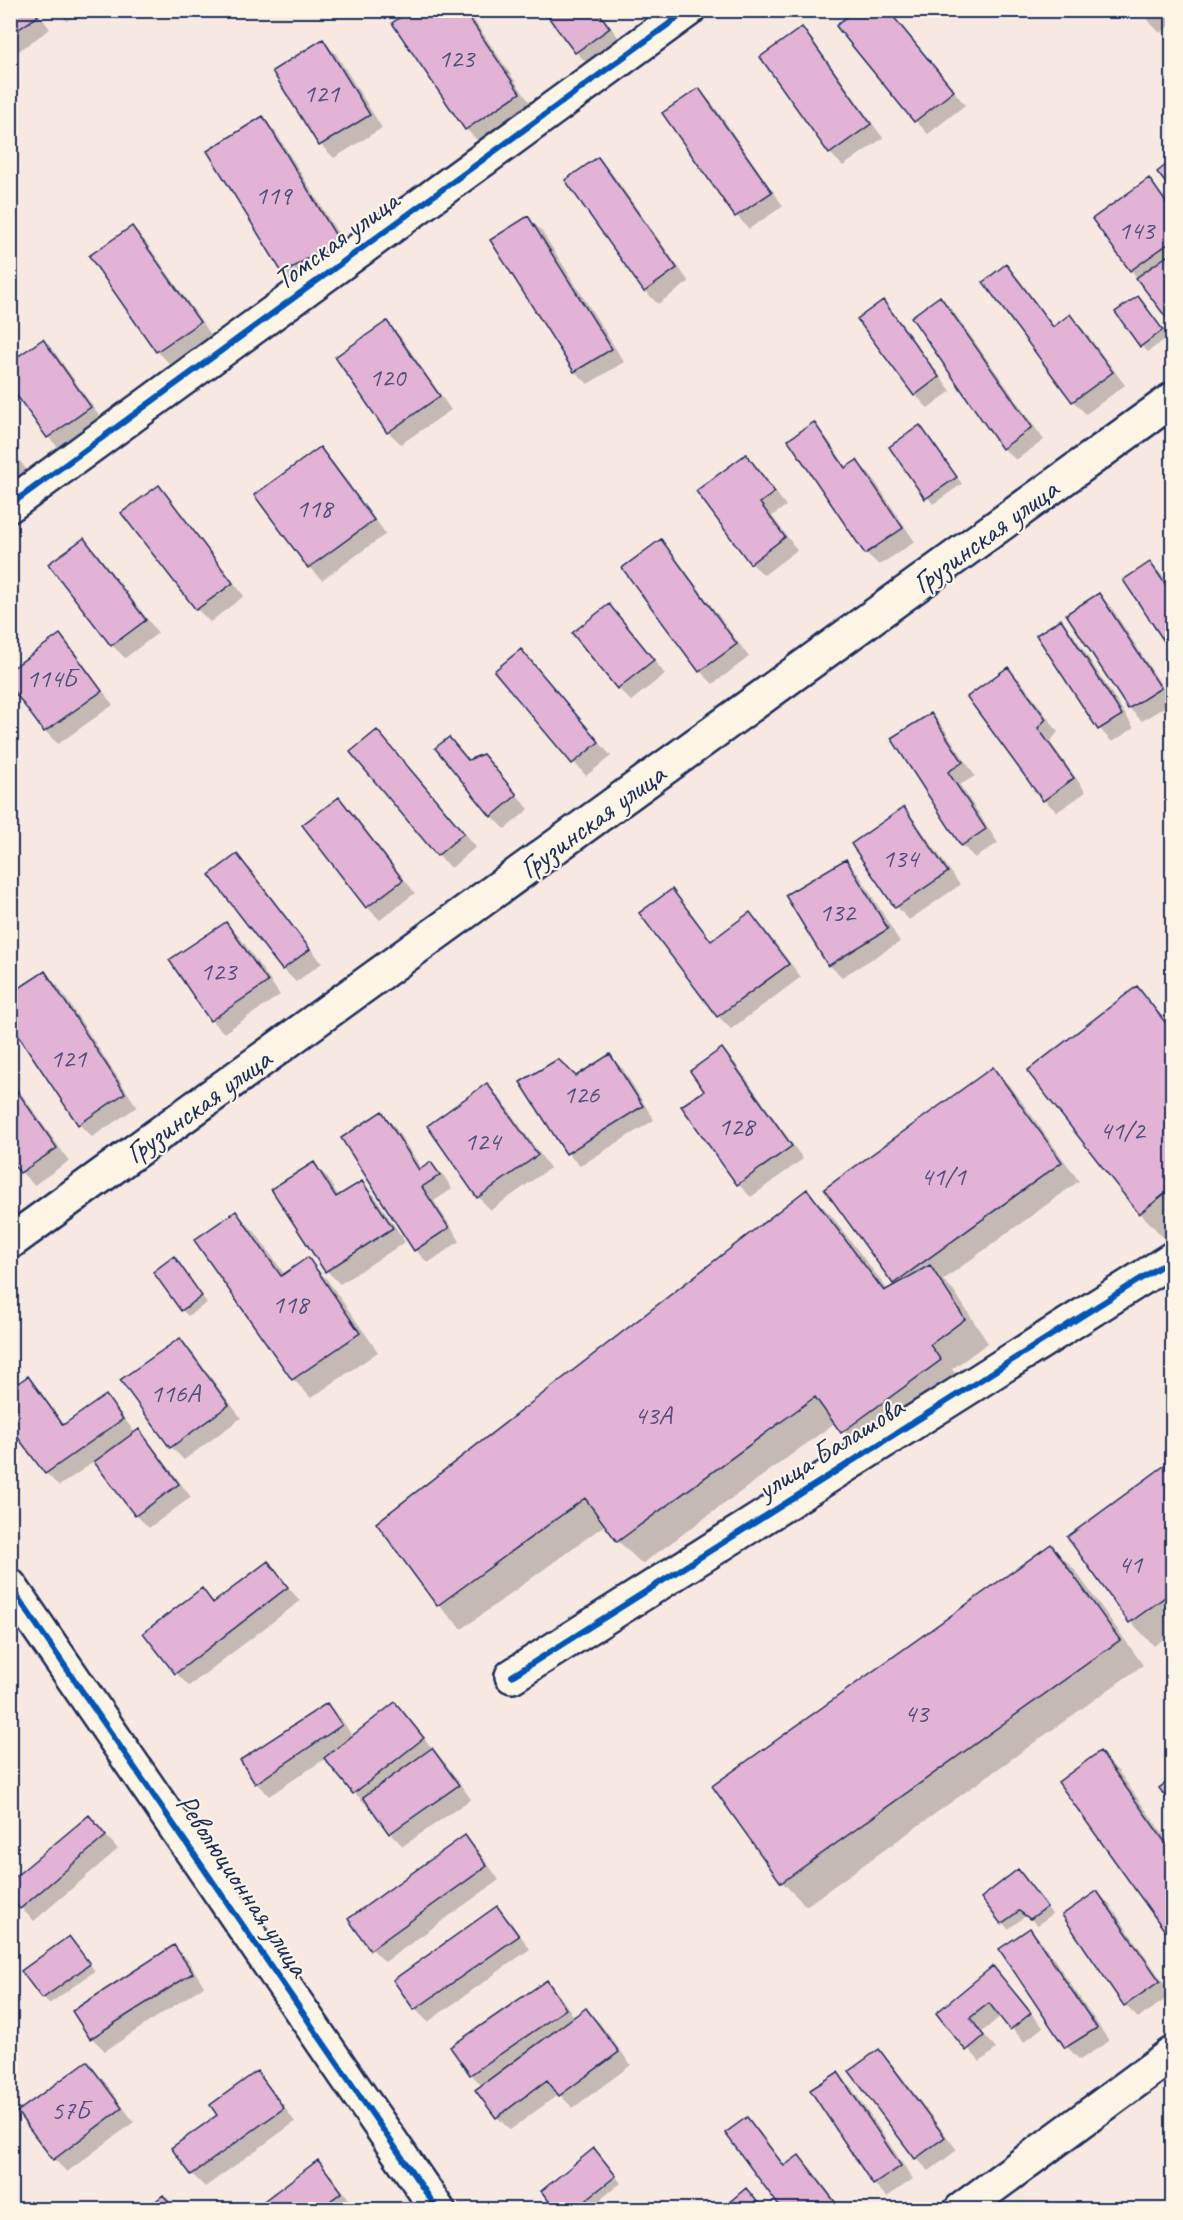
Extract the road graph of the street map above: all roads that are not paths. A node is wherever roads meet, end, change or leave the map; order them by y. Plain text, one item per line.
1 (688, 10) edge
2 (1173, 400) edge
3 (10, 506) edge
4 (10, 1242) edge
5 (1173, 1259) edge
6 (10, 1586) edge
7 (512, 1676) dead end
8 (1173, 2054) edge
9 (438, 2210) edge
10 (961, 2210) edge

1 - 3 street, Томская улица
2 - 4 street, Грузинская улица
5 - 7 street, улица Балашова
6 - 9 street, Революционная улица
8 - 10 street

